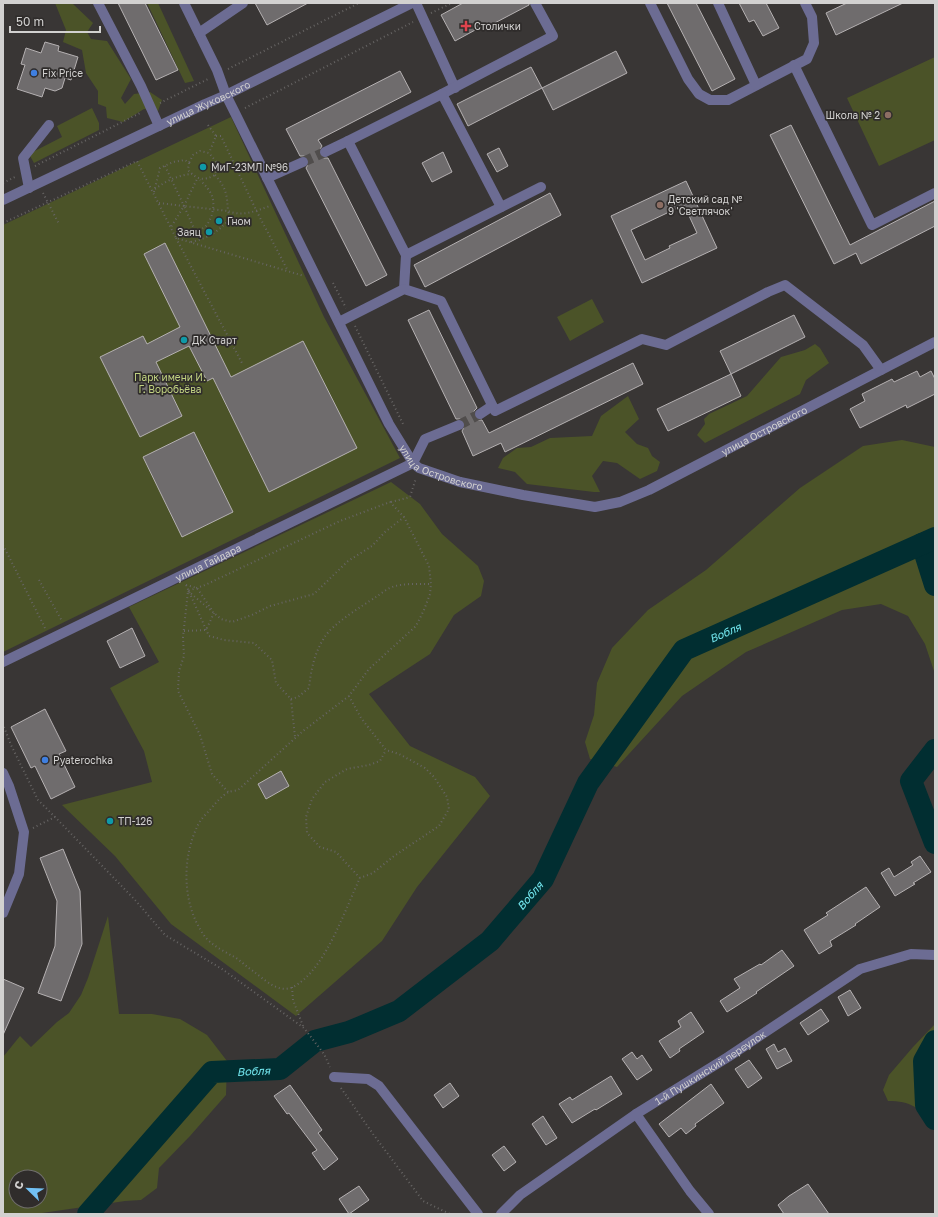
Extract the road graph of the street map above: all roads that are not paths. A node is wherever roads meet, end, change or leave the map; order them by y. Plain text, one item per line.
1 (98, 3) edge
2 (184, 3) edge
3 (243, 3) edge
4 (412, 3) edge
5 (416, 3) edge
6 (535, 3) edge
7 (650, 3) edge
8 (718, 3) edge
9 (805, 3) edge
10 (199, 33) junction
11 (794, 65) junction
12 (756, 86) junction
13 (455, 88) junction
14 (442, 94) junction
15 (226, 95) junction
16 (50, 125) dead end
17 (159, 126) junction
18 (348, 141) junction
19 (325, 152) tunnel mouth
20 (303, 162) tunnel mouth
21 (267, 178) junction
22 (541, 187) dead end
23 (29, 188) junction
24 (935, 193) edge
25 (3, 200) edge
26 (501, 207) junction
27 (406, 255) junction
28 (404, 289) junction
29 (339, 322) junction
30 (935, 342) edge
31 (881, 370) junction
32 (492, 406) junction
33 (480, 414) tunnel mouth
34 (459, 425) tunnel mouth
35 (416, 465) junction
36 (3, 662) edge
37 (3, 773) edge
38 (3, 913) edge
39 (935, 955) edge
40 (334, 1077) road end
41 (636, 1114) junction
42 (478, 1214) edge
43 (501, 1214) edge
44 (709, 1214) edge

1 - 17 street
2 - 10 street, улица Островского
3 - 10 street
4 - 15 street, улица Жуковского
5 - 13 street
6 - 13 street
7 - 12 street
8 - 12 street
9 - 11 street
10 - 15 street, улица Островского
11 - 12 street
11 - 24 street
13 - 14 street
14 - 18 street
14 - 26 street
15 - 17 street, улица Жуковского
15 - 21 street, улица Островского
16 - 23 street
17 - 23 street, улица Жуковского
18 - 19 street
18 - 27 street
20 - 21 street
21 - 29 street, улица Островского
22 - 26 street
23 - 25 street, улица Жуковского
26 - 27 street
27 - 28 street
28 - 29 street
28 - 32 street
29 - 35 street, улица Островского
30 - 31 street, улица Островского
31 - 32 street
31 - 35 street, улица Островского
32 - 33 street
34 - 35 street
35 - 36 street, улица Гайдара
37 - 38 street
39 - 41 street, 1-й Пушкинский переулок
40 - 42 street
41 - 43 street, 1-й Пушкинский переулок
41 - 44 street

